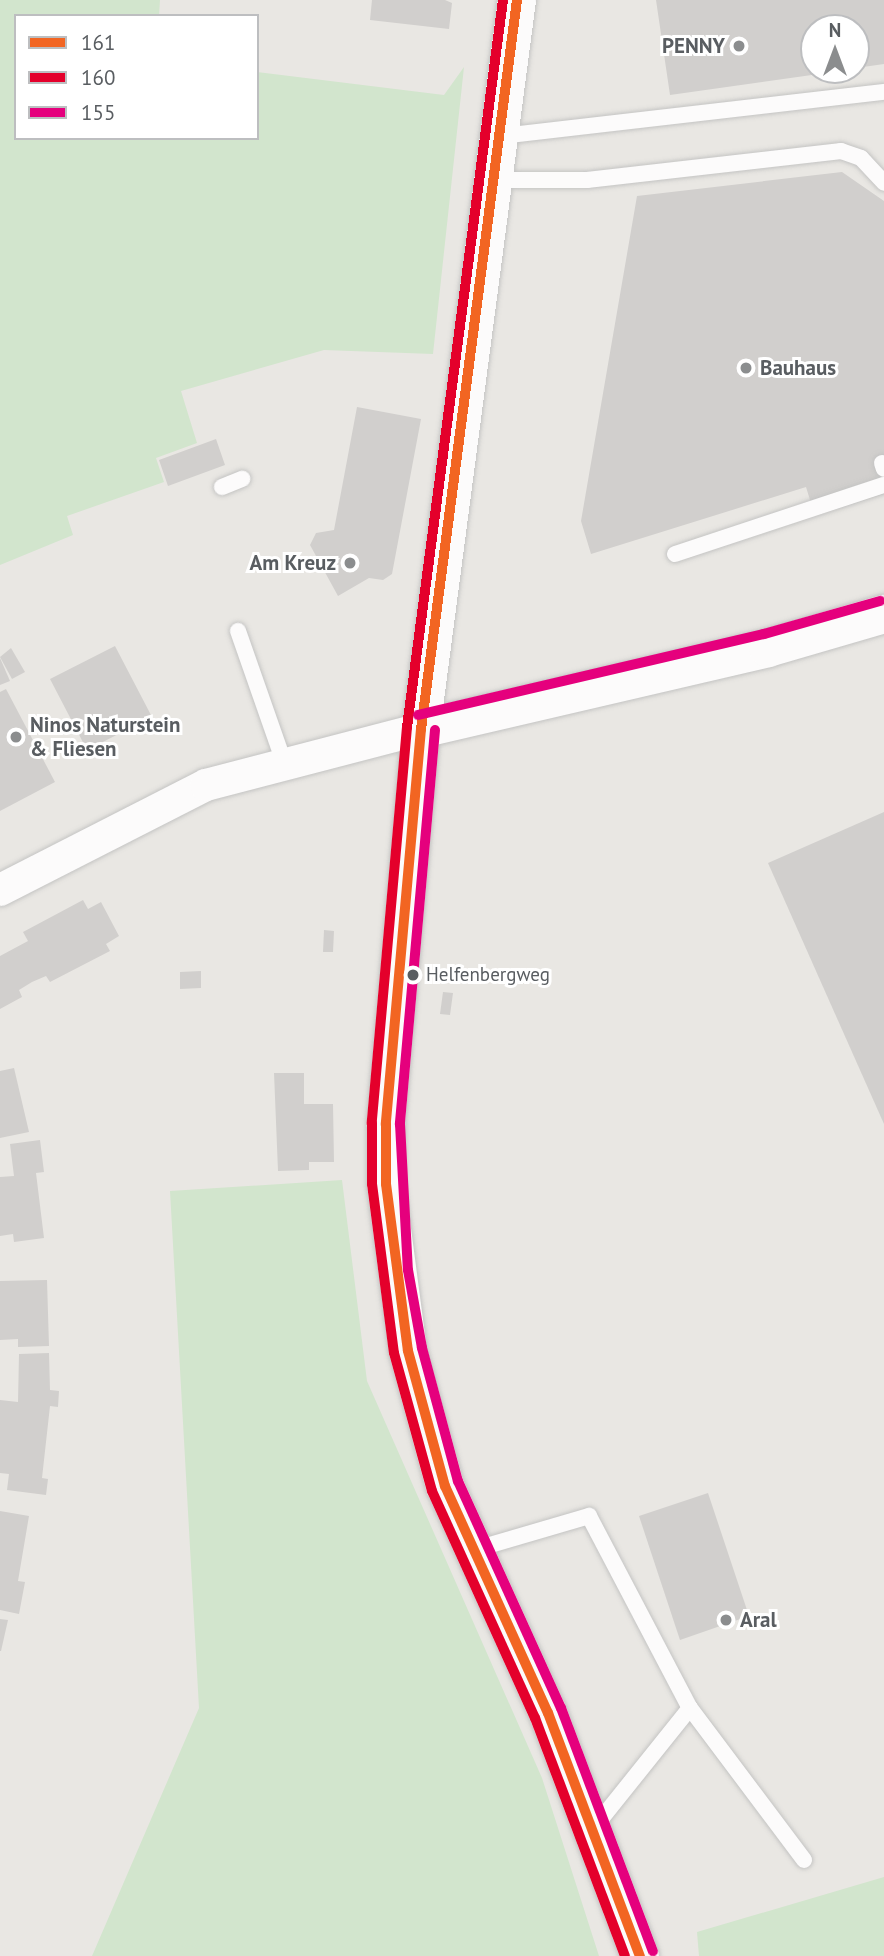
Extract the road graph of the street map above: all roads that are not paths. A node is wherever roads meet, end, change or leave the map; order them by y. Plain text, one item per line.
1 (517, 0) edge
2 (884, 92) edge
3 (502, 136) junction
4 (498, 180) junction
5 (884, 183) edge
6 (242, 479) dead end
7 (884, 485) edge
8 (222, 487) dead end
9 (675, 554) dead end
10 (884, 614) edge
11 (237, 631) dead end
12 (421, 729) junction
13 (284, 762) junction
14 (0, 890) edge
15 (473, 1550) junction
16 (690, 1708) junction
17 (592, 1831) junction
18 (804, 1860) dead end
19 (640, 1956) edge

1 - 3 main road
2 - 3 lane
3 - 4 main road
4 - 5 lane
4 - 12 main road
6 - 8 lane
7 - 9 lane
10 - 12 main road
11 - 13 lane
12 - 13 street
12 - 15 main road
13 - 14 street
15 - 16 lane
15 - 17 main road
16 - 17 lane
16 - 18 lane
17 - 19 main road

